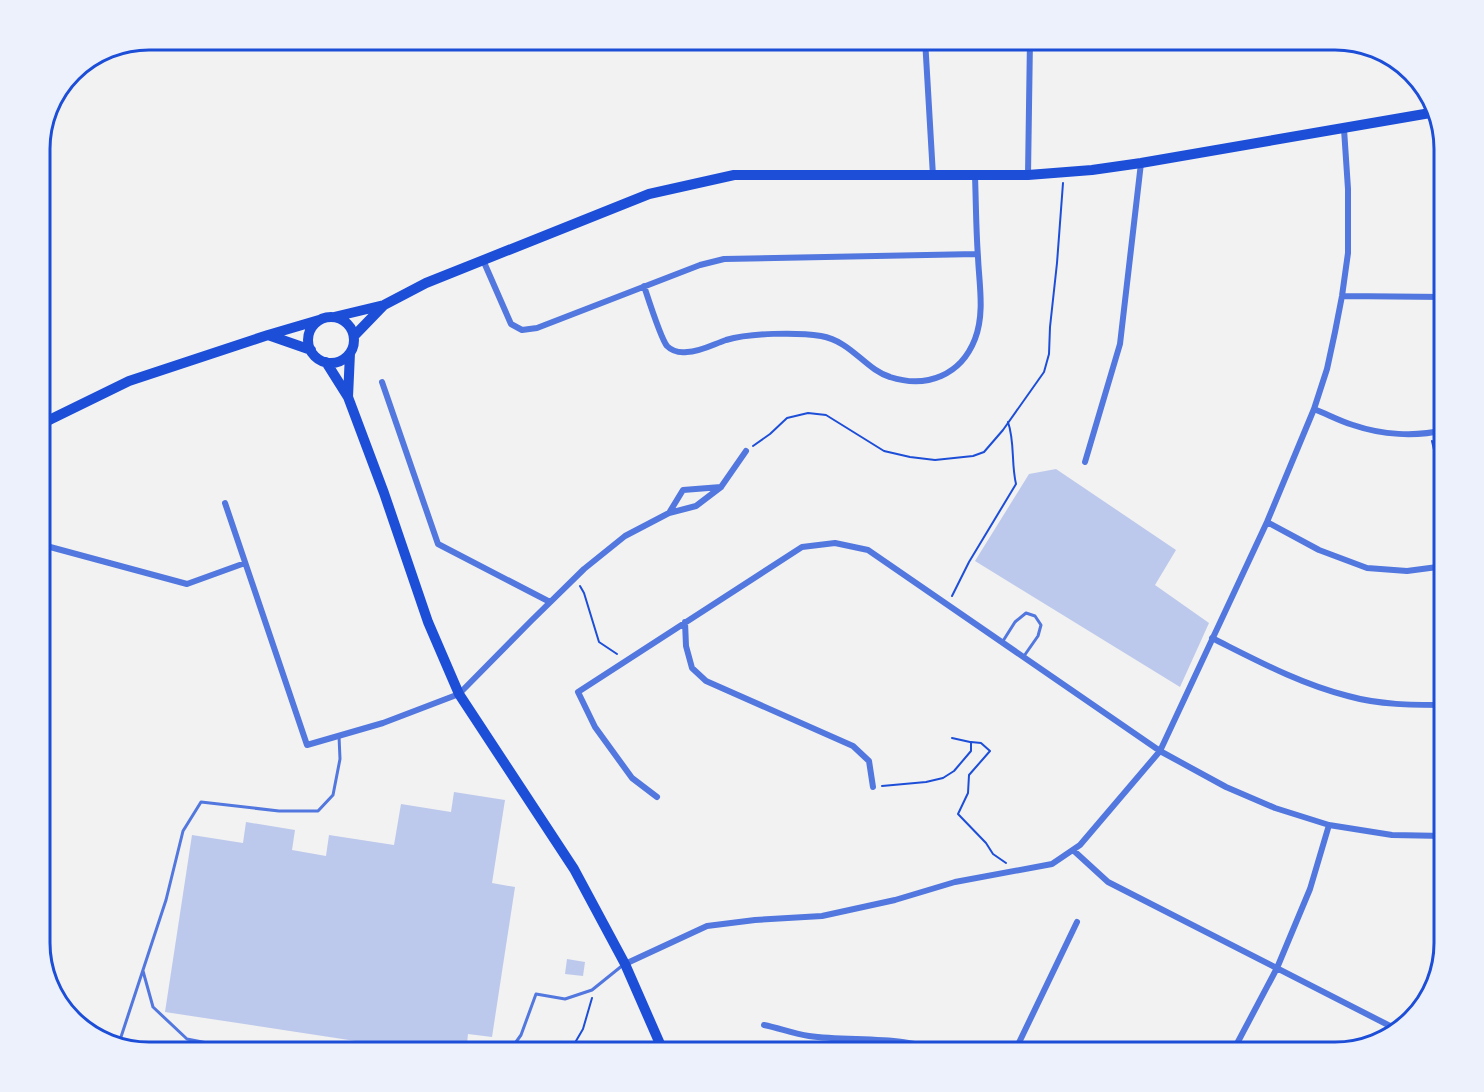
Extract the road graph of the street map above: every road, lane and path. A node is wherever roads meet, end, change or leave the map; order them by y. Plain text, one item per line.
1 (926, 50) edge
2 (1030, 50) edge
3 (1427, 114) edge
4 (1344, 129) junction
5 (1140, 163) junction
6 (1064, 172) junction
7 (1028, 175) junction
8 (933, 176) junction
9 (975, 176) junction
10 (978, 254) junction
11 (483, 260) junction
12 (644, 286) junction
13 (1342, 296) junction
14 (1434, 297) edge
15 (384, 305) junction
16 (334, 317) junction
17 (320, 320) junction
18 (268, 335) junction
19 (354, 336) junction
20 (311, 350) junction
21 (350, 353) junction
22 (326, 362) junction
23 (382, 382) dead end
24 (348, 397) junction
25 (1314, 409) junction
26 (50, 420) edge
27 (1008, 422) junction
28 (1434, 433) edge
29 (1431, 434) junction
30 (1434, 448) edge
31 (746, 451) joint
32 (1085, 462) dead end
33 (721, 487) junction
34 (225, 503) dead end
35 (669, 513) junction
36 (1267, 522) junction
37 (50, 547) edge
38 (245, 563) junction
39 (1434, 567) edge
40 (575, 578) junction
41 (550, 602) junction
42 (947, 606) junction
43 (685, 622) junction
44 (1212, 638) junction
45 (1002, 643) junction
46 (1023, 657) junction
47 (626, 660) junction
48 (459, 694) junction
49 (1434, 705) edge
50 (339, 736) junction
51 (952, 738) dead end
52 (971, 742) junction
53 (1160, 751) junction
54 (873, 787) joint
55 (657, 796) dead end
56 (1329, 825) junction
57 (1434, 836) edge
58 (1073, 850) junction
59 (1016, 870) junction
60 (1077, 922) dead end
61 (625, 964) junction
62 (1277, 968) junction
63 (143, 969) junction
64 (592, 998) dead end
65 (764, 1025) dead end
66 (1390, 1026) edge
67 (120, 1038) edge
68 (202, 1042) edge
69 (516, 1042) edge
70 (575, 1042) edge
71 (659, 1042) edge
72 (901, 1042) edge
73 (1019, 1042) edge
74 (1238, 1042) edge

1 - 8 street
2 - 7 street
3 - 4 main road
4 - 5 main road
4 - 13 street
5 - 6 main road
5 - 32 street
6 - 7 main road
6 - 27 path
7 - 9 main road
8 - 9 main road
8 - 11 main road
9 - 10 street
10 - 12 street
10 - 12 street
11 - 12 street
11 - 15 main road
13 - 14 street
13 - 25 street
15 - 16 main road
15 - 19 main road
16 - 17 main road
16 - 19 main road
17 - 18 main road
17 - 20 main road
18 - 20 main road
18 - 26 main road
19 - 21 main road
20 - 22 main road
21 - 22 main road
21 - 24 main road
22 - 24 main road
23 - 41 street
24 - 48 main road
25 - 29 street
25 - 36 street
27 - 31 path
27 - 42 path
28 - 29 street
29 - 30 path
31 - 33 street
33 - 35 street
33 - 35 street
34 - 38 street
35 - 40 street
36 - 39 street
36 - 44 street
37 - 38 street
38 - 50 street
40 - 41 street
40 - 47 path
41 - 48 street
42 - 43 street
42 - 45 street
43 - 47 street
43 - 54 street
44 - 49 street
44 - 53 street
45 - 46 street
45 - 46 lane
46 - 53 street
47 - 55 street
48 - 50 street
48 - 61 main road
50 - 63 lane
51 - 52 path
52 - 54 path
52 - 59 path
53 - 56 street
53 - 58 street
56 - 57 street
56 - 62 street
58 - 59 street
58 - 62 street
59 - 61 street
60 - 73 street
61 - 69 lane
61 - 71 main road
62 - 66 street
62 - 74 street
63 - 67 lane
63 - 68 lane
64 - 70 path
65 - 72 street

